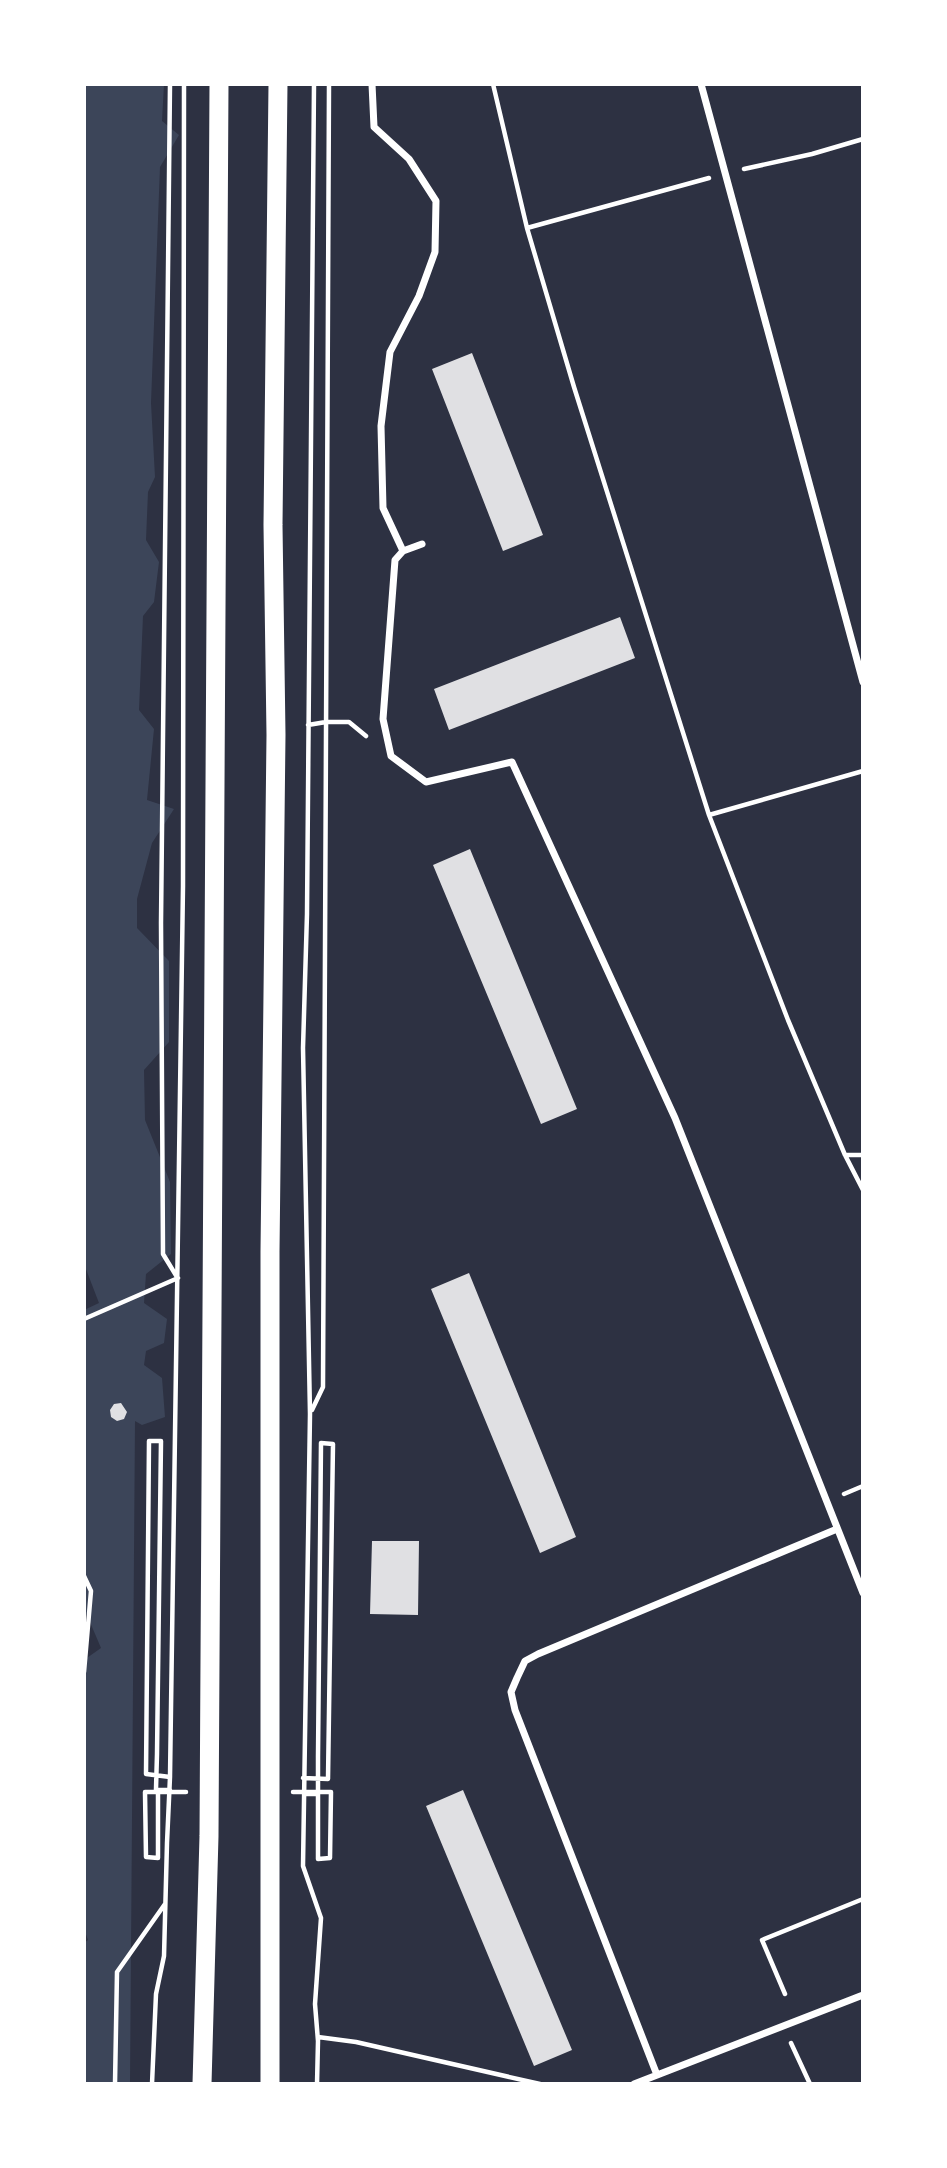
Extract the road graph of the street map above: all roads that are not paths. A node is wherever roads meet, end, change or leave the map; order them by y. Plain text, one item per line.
1 (219, 84) edge
2 (278, 84) edge
3 (372, 84) edge
4 (701, 84) edge
5 (422, 544) dead end
6 (403, 551) junction
7 (863, 682) edge
8 (837, 1529) junction
9 (863, 1593) edge
10 (863, 1995) edge
11 (657, 2075) junction
12 (202, 2084) edge
13 (270, 2084) edge
14 (634, 2084) edge

1 - 12 highway
2 - 13 highway
3 - 6 street
4 - 7 street
5 - 6 street
6 - 8 street
8 - 9 street
8 - 11 street
10 - 11 street
11 - 14 street

